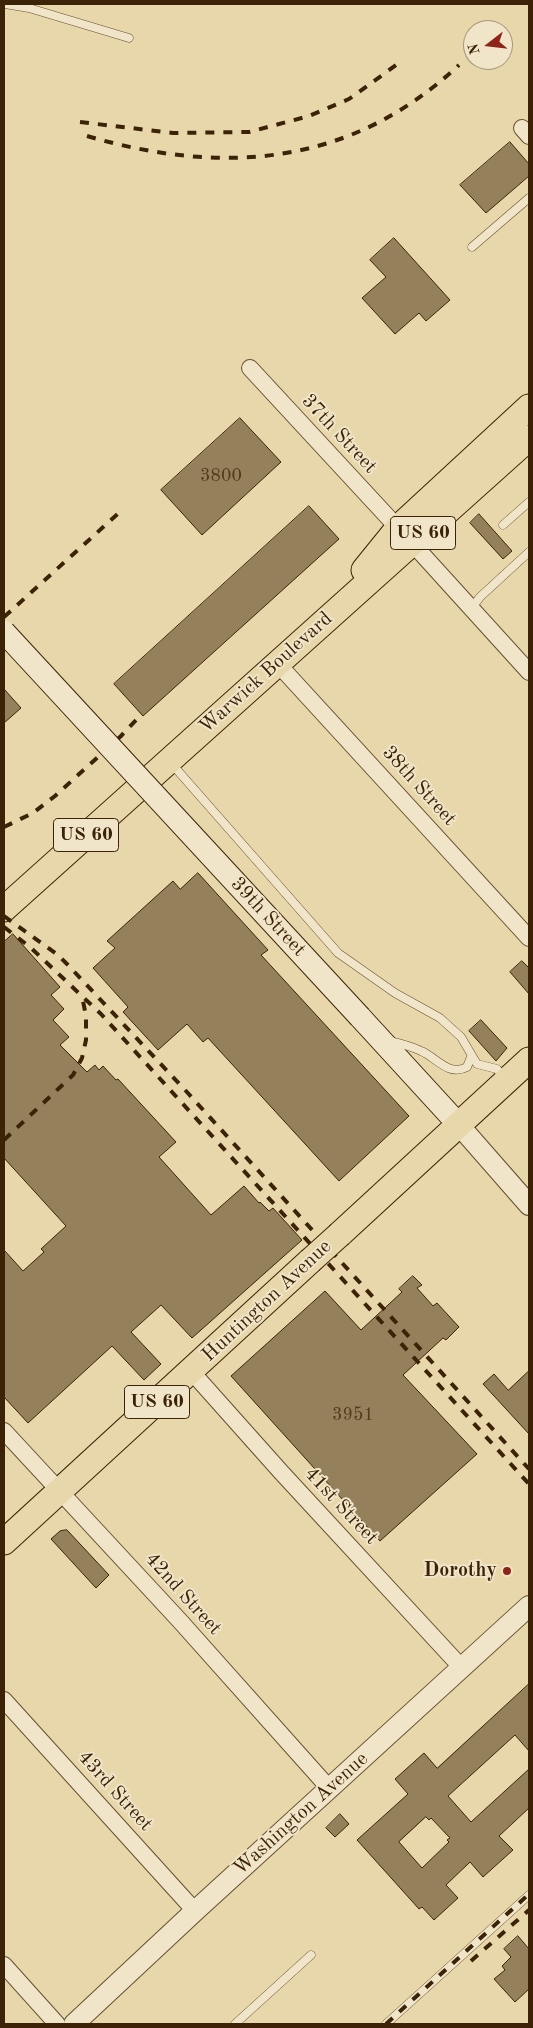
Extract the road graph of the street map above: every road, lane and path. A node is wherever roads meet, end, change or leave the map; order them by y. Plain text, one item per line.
1 (5, 4) edge
2 (129, 38) dead end
3 (529, 198) edge
4 (472, 247) dead end
5 (250, 368) dead end
6 (529, 407) edge
7 (529, 438) edge
8 (529, 502) edge
9 (503, 525) dead end
10 (405, 535) junction
11 (529, 552) edge
12 (471, 609) junction
13 (4, 632) edge
14 (277, 663) junction
15 (529, 672) edge
16 (168, 761) junction
17 (4, 909) edge
18 (529, 938) edge
19 (380, 1038) junction
20 (471, 1057) junction
21 (529, 1060) edge
22 (507, 1081) junction
23 (459, 1125) junction
24 (529, 1205) edge
25 (191, 1371) junction
26 (4, 1431) edge
27 (59, 1491) junction
28 (4, 1542) edge
29 (529, 1606) edge
30 (462, 1668) junction
31 (4, 1700) edge
32 (329, 1788) junction
33 (529, 1896) edge
34 (195, 1910) junction
35 (310, 1955) dead end
36 (4, 1965) edge
37 (57, 2024) edge
38 (74, 2024) edge
39 (235, 2024) edge
40 (386, 2024) edge

1 - 2 lane
3 - 4 lane
5 - 10 street, 37th Street
6 - 10 main road
7 - 10 main road, US 60
8 - 9 lane
10 - 12 street, 37th Street
10 - 14 main road, Warwick Boulevard / US 60
11 - 12 lane
12 - 15 street, 37th Street
13 - 19 main road, 39th Street, bridge
14 - 16 main road, Warwick Boulevard / US 60
14 - 18 street, 38th Street
16 - 17 main road, Warwick Boulevard / US 60
16 - 20 lane
19 - 20 lane
19 - 23 main road, 39th Street
20 - 22 lane
21 - 22 main road, Huntington Avenue / US 60
22 - 23 main road, Huntington Avenue / US 60
23 - 24 street, 39th Street
23 - 25 main road, Huntington Avenue / US 60, bridge
25 - 27 main road, Huntington Avenue / US 60
25 - 30 street, 41st Street
26 - 27 street, 42nd Street
27 - 28 main road, Huntington Avenue / US 60
27 - 32 street, 42nd Street
29 - 30 street, Washington Avenue
30 - 32 street, Washington Avenue
31 - 34 street, 43rd Street
32 - 34 street, Washington Avenue
33 - 40 lane
34 - 38 street, Washington Avenue
35 - 39 lane
36 - 37 street

